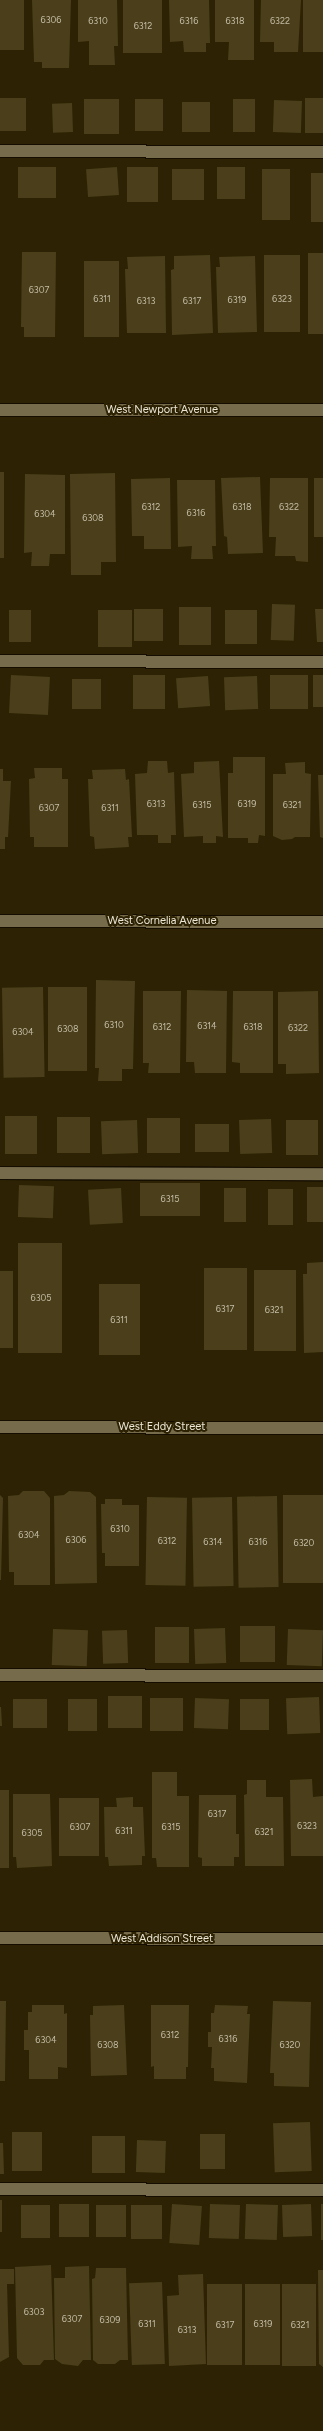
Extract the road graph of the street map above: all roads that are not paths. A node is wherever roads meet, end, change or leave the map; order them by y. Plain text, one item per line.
1 (0, 151) edge
2 (323, 152) edge
3 (0, 410) edge
4 (323, 410) edge
5 (0, 661) edge
6 (323, 662) edge
7 (0, 921) edge
8 (323, 922) edge
9 (0, 1173) edge
10 (323, 1174) edge
11 (0, 1427) edge
12 (323, 1428) edge
13 (0, 1675) edge
14 (323, 1676) edge
15 (0, 1938) edge
16 (323, 1939) edge
17 (0, 2189) edge
18 (323, 2190) edge

1 - 2 street
3 - 4 street, West Newport Avenue
5 - 6 street
7 - 8 street, West Cornelia Avenue
9 - 10 street
11 - 12 street, West Eddy Street
13 - 14 street
15 - 16 street, West Addison Street
17 - 18 street

